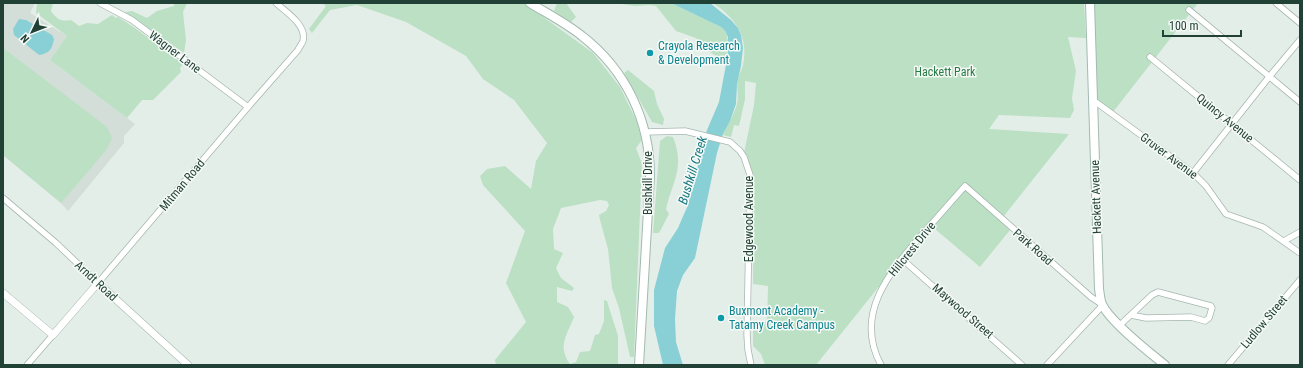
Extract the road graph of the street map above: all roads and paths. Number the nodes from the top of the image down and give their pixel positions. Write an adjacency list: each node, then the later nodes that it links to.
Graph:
1 (100, 3): 13 (street, Wagner Lane)
2 (276, 3): 13 (street, Mitman Road)
3 (530, 3): 15 (main road, Bushkill Drive)
4 (1090, 3): 11 (main road, Hackett Avenue)
5 (1276, 3): 7 (street)
6 (1189, 10): 10 (street)
7 (1300, 23)
8 (1300, 40): 10 (street)
9 (1150, 57): 14 (street, Quincy Avenue)
10 (1269, 77): 12 (street); 14 (street)
11 (1093, 100): 16 (street, Gruver Avenue); 27 (main road, Hackett Avenue)
12 (1300, 102)
13 (248, 107): 25 (street, Mitman Road)
14 (1232, 123): 16 (street); 17 (street, Quincy Avenue)
15 (645, 132): 33 (main road, Bushkill Drive); 34 (street, Edgewood Avenue)
16 (1193, 173): 21 (street, Gruver Avenue)
17 (1300, 180)
18 (965, 186): 23 (street, Hillcrest Drive); 27 (street, Park Road)
19 (3, 198): 25 (street, Arndt Road)
20 (1300, 232): 21 (street)
21 (1284, 241): 22 (street, Gruver Avenue)
22 (1300, 253)
23 (902, 259): 35 (street, Hillcrest Drive); 36 (street, Maywood Street)
24 (1300, 280): 39 (street, Ludlow Street)
25 (98, 283): 30 (street, Mitman Road); 32 (street, Arndt Road)
26 (3, 293): 30 (street)
27 (1103, 305): 29 (main road, Hackett Avenue); 37 (street)
28 (1132, 315): 28 (street); 29 (street)
29 (1120, 325): 38 (main road, Hackett Avenue)
30 (53, 335): 31 (street, Mitman Road)
31 (27, 365)
32 (188, 365)
33 (640, 365)
34 (751, 365)
35 (881, 365)
36 (1022, 365)
37 (1047, 365)
38 (1165, 365)
39 (1228, 365)

